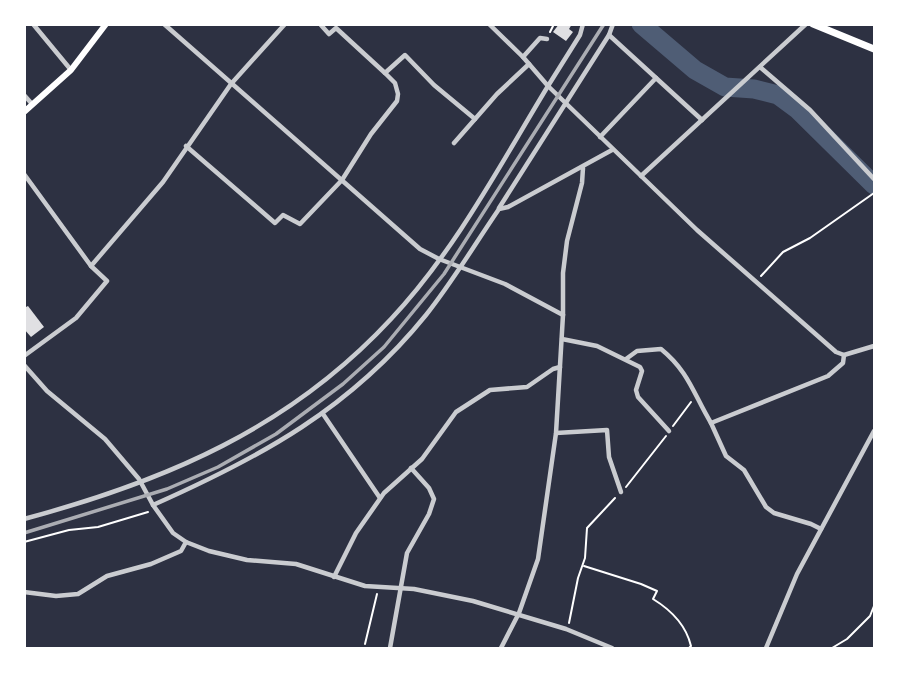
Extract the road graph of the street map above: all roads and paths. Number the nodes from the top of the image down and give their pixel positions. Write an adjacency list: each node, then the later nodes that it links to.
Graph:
1 (33, 24): 17 (street)
2 (106, 24): 17 (main road)
3 (164, 24): 20 (street)
4 (285, 24): 20 (street)
5 (320, 24): 18 (street)
6 (489, 24): 14 (street)
7 (583, 24): 21 (street)
8 (612, 24): 11 (street)
9 (806, 24): 16 (street)
10 (813, 24): 13 (highway)
11 (609, 35): 19 (street); 23 (street)
12 (547, 39): 14 (street)
13 (874, 49)
14 (523, 57): 15 (street)
15 (529, 64): 21 (street); 26 (street)
16 (760, 67): 27 (street); 35 (street)
17 (71, 70): 24 (main road)
18 (385, 74): 26 (street); 36 (street)
19 (656, 78): 27 (street); 28 (street)
20 (231, 84): 30 (street); 36 (street)
21 (548, 86): 23 (street); 39 (street)
22 (24, 95): 24 (street)
23 (565, 102): 28 (street); 38 (street)
24 (33, 105): 25 (main road)
25 (24, 112)
26 (475, 119): 29 (street)
27 (702, 121): 34 (street)
28 (600, 137): 31 (street)
29 (454, 143)
30 (186, 146): 36 (street); 40 (street)
31 (612, 150): 32 (street); 34 (street)
32 (583, 167): 38 (street); 43 (street)
33 (24, 174): 40 (street)
34 (641, 176): 42 (street)
35 (874, 179)
36 (342, 180): 39 (street)
37 (874, 193): 42 (path)
38 (499, 209): 41 (street)
39 (439, 259): 41 (street); 58 (street)
40 (91, 266): 47 (street)
41 (461, 267): 43 (street); 52 (street)
42 (755, 282): 46 (street)
43 (563, 315): 44 (street)
44 (562, 338): 48 (street); 50 (street)
45 (874, 346): 46 (street)
46 (844, 355): 53 (street)
47 (24, 356)
48 (626, 359): 51 (street); 54 (street)
49 (24, 365): 58 (street)
50 (561, 366): 56 (street); 57 (street)
51 (695, 396): 53 (street); 54 (path)
52 (323, 414): 60 (street); 61 (street)
53 (711, 423): 63 (street)
54 (669, 431): 59 (path)
55 (874, 431): 63 (street)
56 (555, 433): 59 (street); 72 (street)
57 (411, 468): 60 (street); 69 (street)
58 (141, 483): 61 (street); 62 (street)
59 (621, 492): 66 (path)
60 (380, 498): 67 (street)
61 (154, 507): 64 (path); 65 (street)
62 (24, 519)
63 (821, 529): 79 (street)
64 (24, 542)
65 (186, 542): 67 (street); 70 (street)
66 (583, 565): 73 (path); 78 (path)
67 (334, 577): 68 (street)
68 (378, 587): 69 (street); 74 (path)
69 (402, 588): 72 (street); 75 (street)
70 (24, 592)
71 (874, 606): 80 (path)
72 (519, 613): 73 (street); 76 (street)
73 (567, 630): 77 (street)
74 (365, 644)
75 (390, 649)
76 (501, 649)
77 (612, 649)
78 (689, 649)
79 (766, 649)
80 (832, 649)

